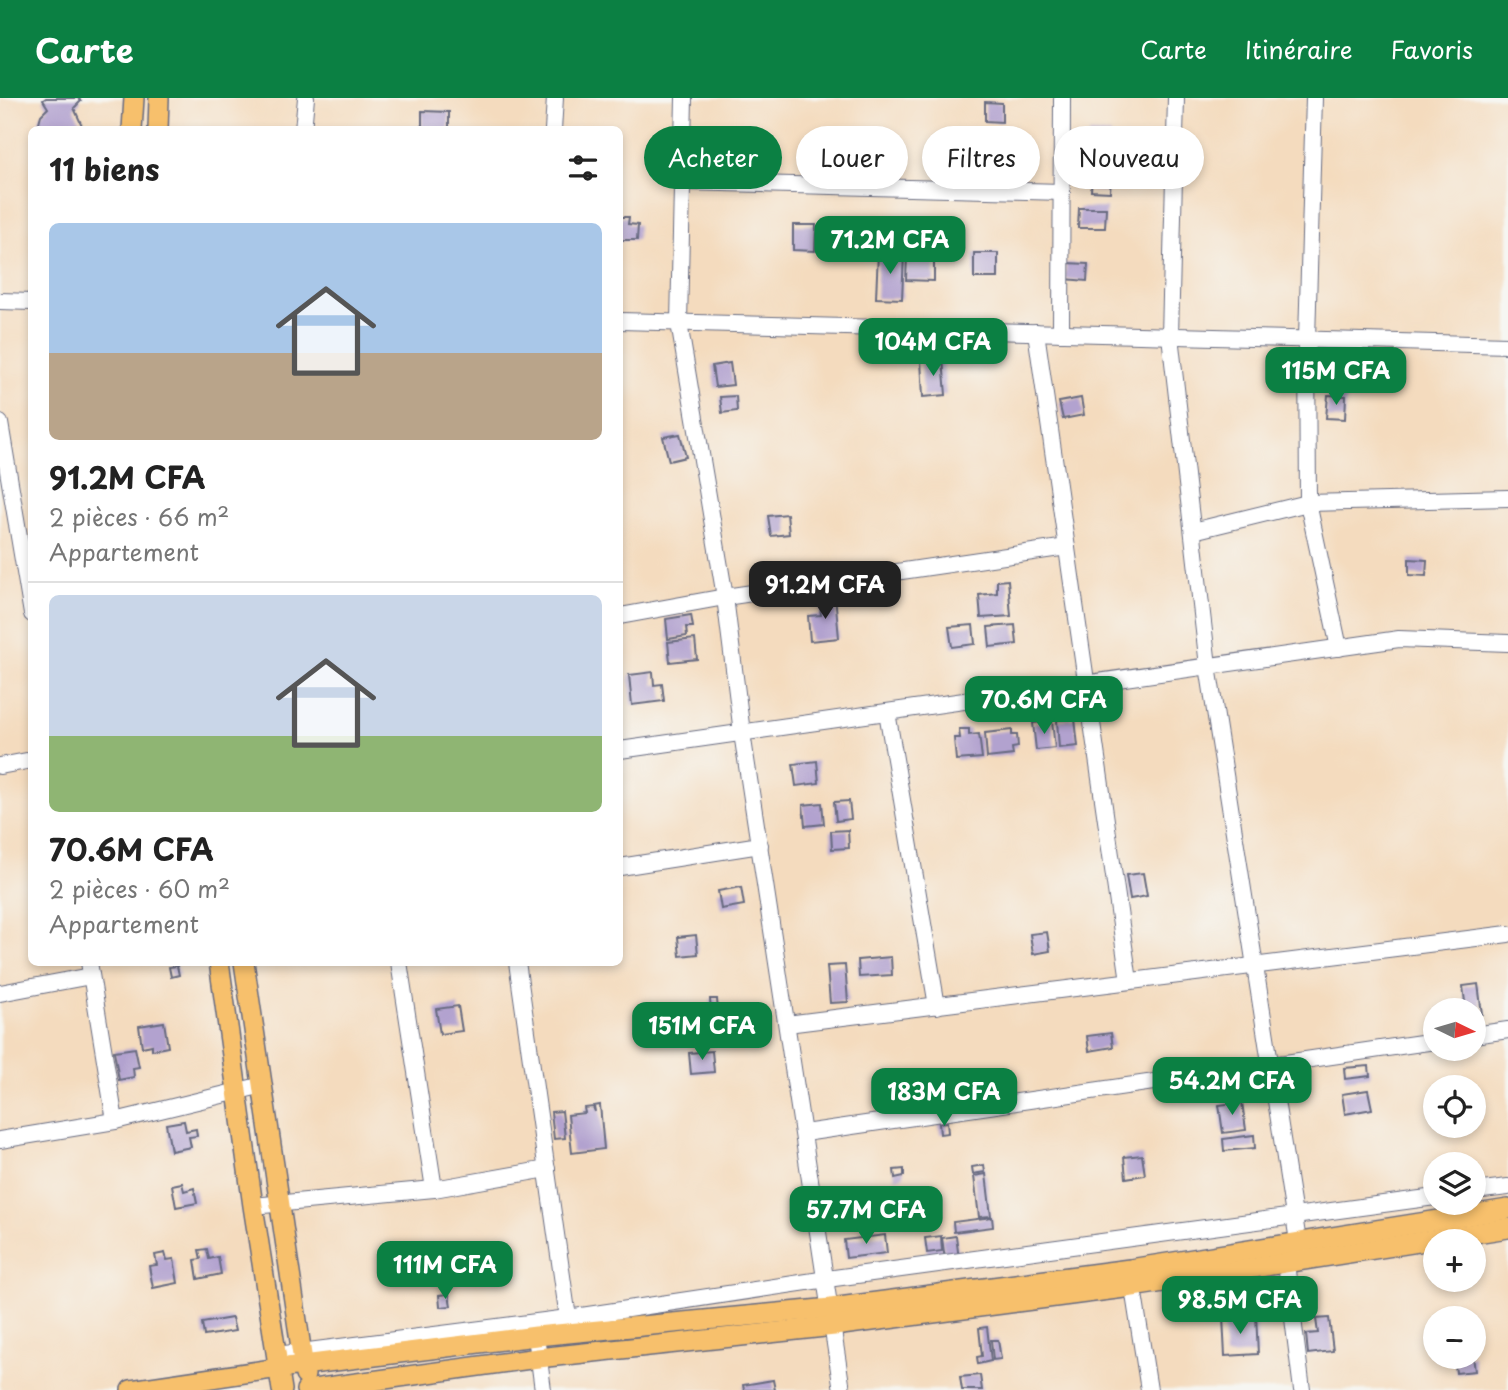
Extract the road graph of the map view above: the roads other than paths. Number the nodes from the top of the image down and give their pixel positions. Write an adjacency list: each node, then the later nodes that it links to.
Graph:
1 (134, 98): 9 (main road)
2 (159, 98): 10 (main road)
3 (306, 98): 11 (street)
4 (555, 98): 12 (street)
5 (684, 98): 13 (street)
6 (1062, 98): 16 (street)
7 (1176, 98): 23 (street)
8 (1314, 98): 24 (street)
9 (132, 126)
10 (158, 126)
11 (303, 126)
12 (553, 126)
13 (683, 126)
14 (782, 185): 16 (street)
15 (682, 189): 20 (street)
16 (1062, 192): 22 (street)
17 (0, 301): 18 (street)
18 (28, 302)
19 (623, 321): 20 (street)
20 (679, 323): 21 (street); 33 (street)
21 (1037, 332): 22 (street); 31 (street)
22 (1061, 333): 23 (street)
23 (1170, 336): 24 (street); 30 (street)
24 (1307, 339): 25 (street); 28 (street)
25 (1508, 345)
26 (0, 423): 29 (street)
27 (1508, 498): 28 (street)
28 (1308, 503): 30 (street); 36 (street)
29 (7, 505): 32 (street)
30 (1193, 531): 37 (street)
31 (1067, 547): 33 (street); 38 (street)
32 (28, 597)
33 (725, 597): 34 (street); 40 (street)
34 (623, 615)
35 (1508, 643): 36 (street)
36 (1339, 648): 37 (street)
37 (1208, 666): 38 (street); 47 (street)
38 (1087, 684): 39 (street); 53 (street)
39 (887, 712): 40 (street); 55 (street)
40 (742, 733): 41 (street); 44 (street)
41 (623, 750)
42 (28, 761): 43 (street)
43 (0, 766)
44 (760, 845): 45 (street); 56 (street)
45 (623, 867)
46 (1508, 934): 47 (street)
47 (1255, 965): 53 (street); 60 (street)
48 (220, 966): 62 (main road)
49 (245, 966): 61 (main road)
50 (400, 966): 68 (street)
51 (518, 966): 66 (street)
52 (90, 969): 54 (street); 63 (street)
53 (1129, 981): 55 (street)
54 (0, 993)
55 (937, 1006): 56 (street)
56 (787, 1024): 64 (street)
57 (1508, 1030): 58 (street)
58 (1486, 1033)
59 (1423, 1043): 60 (street)
60 (1271, 1065): 64 (street); 73 (street)
61 (263, 1085): 62 (street); 71 (main road)
62 (237, 1091): 63 (street); 72 (main road)
63 (115, 1121): 65 (street)
64 (804, 1133): 77 (street)
65 (0, 1140)
66 (547, 1169): 68 (street); 79 (street)
67 (1508, 1187): 69 (street)
68 (434, 1189): 71 (street)
69 (1486, 1190)
70 (1423, 1199): 73 (street)
71 (280, 1204): 72 (street); 81 (main road)
72 (253, 1206): 83 (main road)
73 (1294, 1216): 75 (street); 77 (street)
74 (1504, 1219): 75 (main road)
75 (1295, 1255): 76 (main road); 90 (street)
76 (1131, 1278): 78 (main road); 89 (street)
77 (827, 1279): 78 (street); 79 (street)
78 (832, 1317): 80 (main road); 82 (main road); 88 (street)
79 (568, 1318): 81 (street)
80 (536, 1336): 81 (main road); 82 (street)
81 (303, 1358): 83 (main road); 86 (main road)
82 (538, 1359): 86 (main road); 87 (street)
83 (278, 1361): 84 (main road); 85 (main road)
84 (131, 1390)
85 (282, 1390)
86 (311, 1390)
87 (543, 1390)
88 (842, 1390)
89 (1149, 1390)
90 (1302, 1390)

